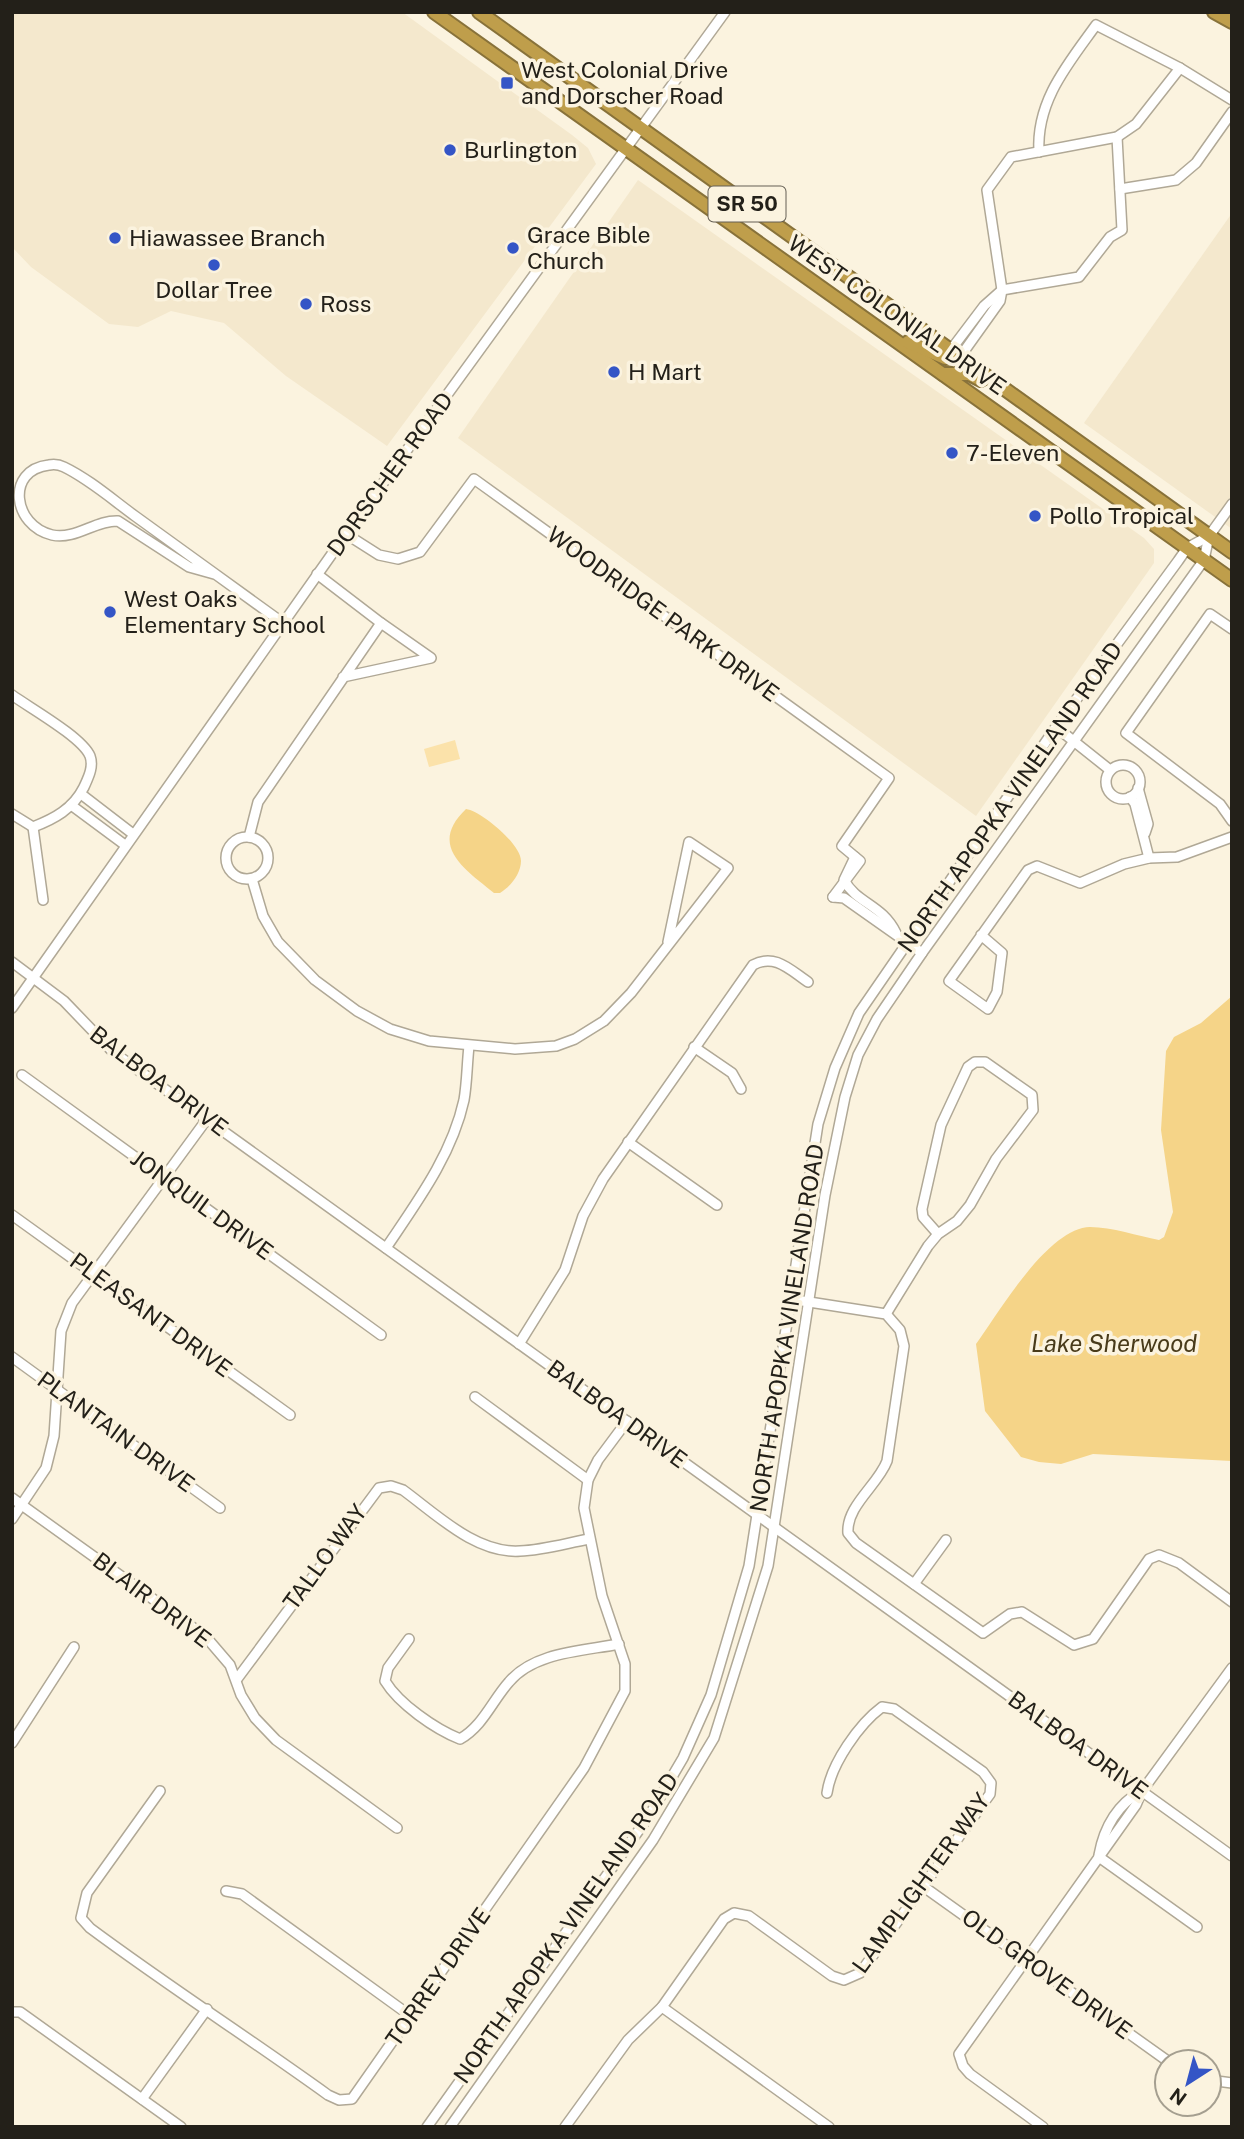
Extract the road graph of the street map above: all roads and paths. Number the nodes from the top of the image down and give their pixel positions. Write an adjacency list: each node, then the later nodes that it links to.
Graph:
1 (434, 12): 11 (highway, WEST COLONIAL DRIVE / SR 50)
2 (479, 12): 9 (highway, WEST COLONIAL DRIVE / SR 50)
3 (725, 12): 9 (street, DORSCHER ROAD)
4 (1214, 12): 5 (highway)
5 (1232, 22)
6 (1180, 68): 7 (street); 10 (street); 12 (street)
7 (1232, 100)
8 (1232, 112): 13 (street)
9 (643, 129): 11 (street, DORSCHER ROAD); 16 (highway, WEST COLONIAL DRIVE / SR 50)
10 (1117, 137): 12 (street); 13 (street)
11 (628, 150): 15 (highway, WEST COLONIAL DRIVE / SR 50); 20 (street, DORSCHER ROAD)
12 (1039, 152): 14 (street)
13 (1120, 189): 14 (street)
14 (1002, 290): 16 (street)
15 (883, 331): 16 (highway); 17 (highway, WEST COLONIAL DRIVE / SR 50)
16 (955, 354): 18 (highway, WEST COLONIAL DRIVE / SR 50)
17 (943, 374): 18 (highway); 22 (highway, WEST COLONIAL DRIVE / SR 50)
18 (1015, 397): 21 (highway, WEST COLONIAL DRIVE / SR 50)
19 (1232, 504): 21 (street)
20 (346, 534): 26 (street, DORSCHER ROAD); 50 (street, WOODRIDGE PARK DRIVE)
21 (1209, 536): 22 (street); 23 (highway, WEST COLONIAL DRIVE / SR 50); 24 (street)
22 (1187, 548): 24 (highway, WEST COLONIAL DRIVE / SR 50); 33 (street, NORTH APOPKA VINELAND ROAD)
23 (1232, 552)
24 (1203, 560): 27 (highway, WEST COLONIAL DRIVE / SR 50); 34 (street, NORTH APOPKA VINELAND ROAD)
25 (214, 573): 25 (street); 28 (street)
26 (317, 574): 28 (street, DORSCHER ROAD); 29 (street)
27 (1232, 580)
28 (283, 623): 43 (street, DORSCHER ROAD)
29 (381, 623): 31 (street); 31 (street)
30 (1232, 629): 41 (street)
31 (344, 677): 45 (street)
32 (12, 695): 37 (street)
33 (1056, 727): 34 (street); 55 (street, NORTH APOPKA VINELAND ROAD)
34 (1074, 740): 35 (street); 56 (street, NORTH APOPKA VINELAND ROAD)
35 (1110, 770): 36 (street); 38 (street)
36 (1139, 788): 38 (street); 44 (street)
37 (81, 794): 39 (street); 43 (street)
38 (1130, 797): 44 (street)
39 (71, 805): 42 (street); 47 (street)
40 (12, 814): 42 (street)
41 (1232, 821)
42 (33, 827): 51 (street)
43 (133, 834): 47 (street, DORSCHER ROAD)
44 (1144, 835): 48 (street)
45 (249, 837): 49 (street); 49 (street)
46 (1232, 838): 48 (street)
47 (125, 845): 58 (street, DORSCHER ROAD)
48 (1149, 858): 53 (street)
49 (252, 879): 61 (street)
50 (844, 880): 52 (street, WOODRIDGE PARK DRIVE); 52 (street, WOODRIDGE PARK DRIVE)
51 (43, 900)
52 (896, 933): 55 (street, WOODRIDGE PARK DRIVE)
53 (981, 935): 53 (street)
54 (668, 942): 54 (street); 61 (street)
55 (907, 942): 56 (street, WOODRIDGE PARK DRIVE); 73 (street, NORTH APOPKA VINELAND ROAD)
56 (922, 953): 74 (street, NORTH APOPKA VINELAND ROAD)
57 (12, 962): 58 (street, BALBOA DRIVE)
58 (34, 978): 60 (street, DORSCHER ROAD); 65 (street, BALBOA DRIVE)
59 (808, 982): 62 (street)
60 (12, 1008)
61 (468, 1046): 71 (street)
62 (694, 1046): 64 (street); 66 (street)
63 (22, 1074): 67 (street, JONQUIL DRIVE)
64 (741, 1089)
65 (207, 1119): 67 (street); 71 (street, BALBOA DRIVE)
66 (628, 1142): 68 (street); 77 (street)
67 (164, 1177): 72 (street); 76 (street, JONQUIL DRIVE)
68 (717, 1205)
69 (12, 1215): 72 (street, PLEASANT DRIVE)
70 (938, 1234): 70 (street); 75 (street)
71 (386, 1248): 77 (street, BALBOA DRIVE)
72 (94, 1274): 79 (street); 81 (street, PLEASANT DRIVE)
73 (790, 1299): 74 (street); 87 (street, NORTH APOPKA VINELAND ROAD)
74 (808, 1301): 75 (street); 89 (street, NORTH APOPKA VINELAND ROAD)
75 (886, 1314): 92 (street)
76 (381, 1335)
77 (519, 1344): 82 (street, BALBOA DRIVE)
78 (12, 1357): 79 (street, PLANTAIN DRIVE)
79 (56, 1388): 85 (street); 86 (street, PLANTAIN DRIVE)
80 (475, 1397): 83 (street)
81 (290, 1415)
82 (627, 1421): 83 (street); 87 (street, BALBOA DRIVE)
83 (587, 1480): 90 (street, TORREY DRIVE)
84 (12, 1498): 85 (street, BLAIR DRIVE)
85 (22, 1505): 88 (street); 98 (street, BLAIR DRIVE)
86 (220, 1508)
87 (758, 1516): 89 (street, BALBOA DRIVE); 117 (street, NORTH APOPKA VINELAND ROAD)
88 (12, 1519)
89 (774, 1527): 101 (street, BALBOA DRIVE); 118 (street, NORTH APOPKA VINELAND ROAD)
90 (589, 1539): 95 (street, TORREY DRIVE); 98 (street, TALLO WAY)
91 (946, 1540): 92 (street)
92 (914, 1584): 93 (street)
93 (1232, 1602)
94 (409, 1639): 95 (street)
95 (619, 1644): 113 (street, TORREY DRIVE)
96 (74, 1647): 99 (street)
97 (1232, 1668): 101 (street)
98 (237, 1679): 103 (street, BLAIR DRIVE)
99 (12, 1743)
100 (160, 1791): 111 (street, TORREY DRIVE)
101 (1142, 1791): 104 (street, BALBOA DRIVE); 105 (street)
102 (827, 1793): 106 (street, LAMPLIGHTER WAY)
103 (397, 1828)
104 (1232, 1856)
105 (1099, 1857): 108 (street); 109 (street)
106 (924, 1886): 109 (street, OLD GROVE DRIVE); 110 (street, LAMPLIGHTER WAY)
107 (226, 1891): 113 (street)
108 (1197, 1927)
109 (1025, 1959): 114 (street, OLD GROVE DRIVE); 121 (street)
110 (662, 2007): 119 (street, LAMPLIGHTER WAY); 120 (street)
111 (208, 2008): 113 (street, TORREY DRIVE); 115 (street)
112 (12, 2012): 115 (street)
113 (412, 2017)
114 (1153, 2051)
115 (142, 2099): 116 (street)
116 (181, 2127)
117 (427, 2127)
118 (450, 2127)
119 (565, 2127)
120 (830, 2127)
121 (1043, 2127)

